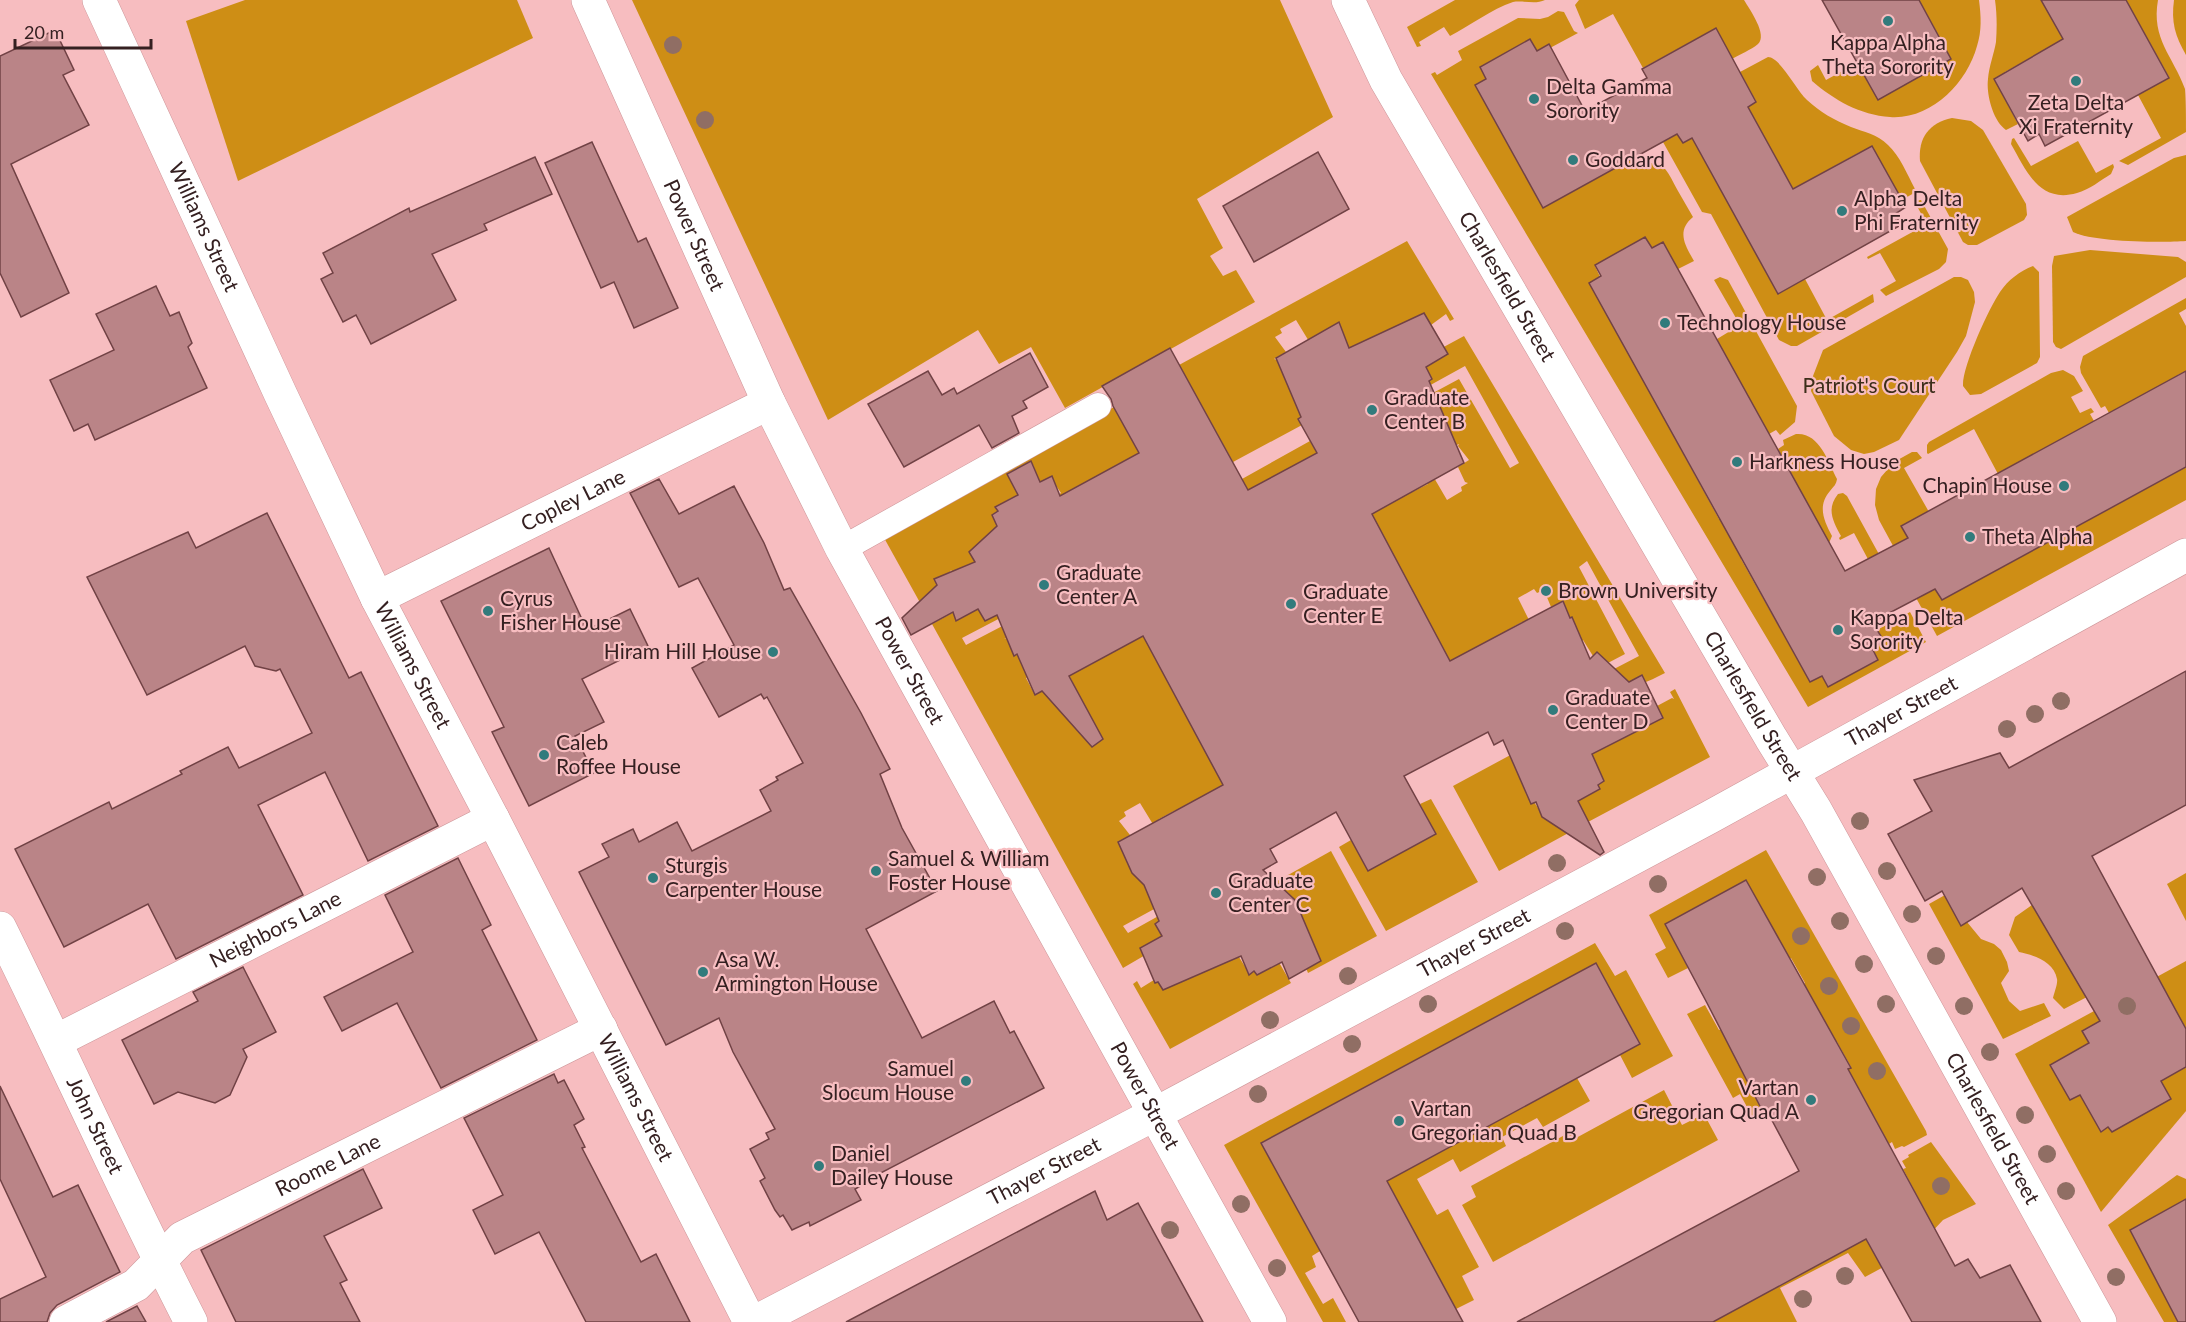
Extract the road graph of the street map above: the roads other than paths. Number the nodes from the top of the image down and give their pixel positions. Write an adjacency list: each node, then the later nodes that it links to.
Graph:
1 (99, 0): 8 (street, Williams Street)
2 (588, 0): 4 (street, Power Street)
3 (1348, 0): 9 (street, Charlesfield Street)
4 (769, 403): 6 (street, Power Street); 8 (street, Copley Lane)
5 (1098, 406): 6 (lane)
6 (842, 549): 14 (street, Power Street)
7 (2186, 555): 9 (street, Thayer Street)
8 (377, 598): 10 (street, Williams Street)
9 (1791, 772): 14 (street, Thayer Street); 21 (street, Charlesfield Street)
10 (493, 819): 12 (street, Williams Street); 13 (street, Neighbors Lane)
11 (0, 928): 13 (street, John Street)
12 (601, 1029): 15 (street, Roome Lane); 18 (street, Williams Street)
13 (56, 1041): 15 (street, John Street)
14 (1155, 1114): 19 (street, Thayer Street); 20 (street, Power Street)
15 (160, 1262): 16 (street, Roome Lane); 17 (street, John Street)
16 (66, 1322)
17 (191, 1322)
18 (750, 1322)
19 (755, 1322)
20 (1270, 1322)
21 (2100, 1322)

